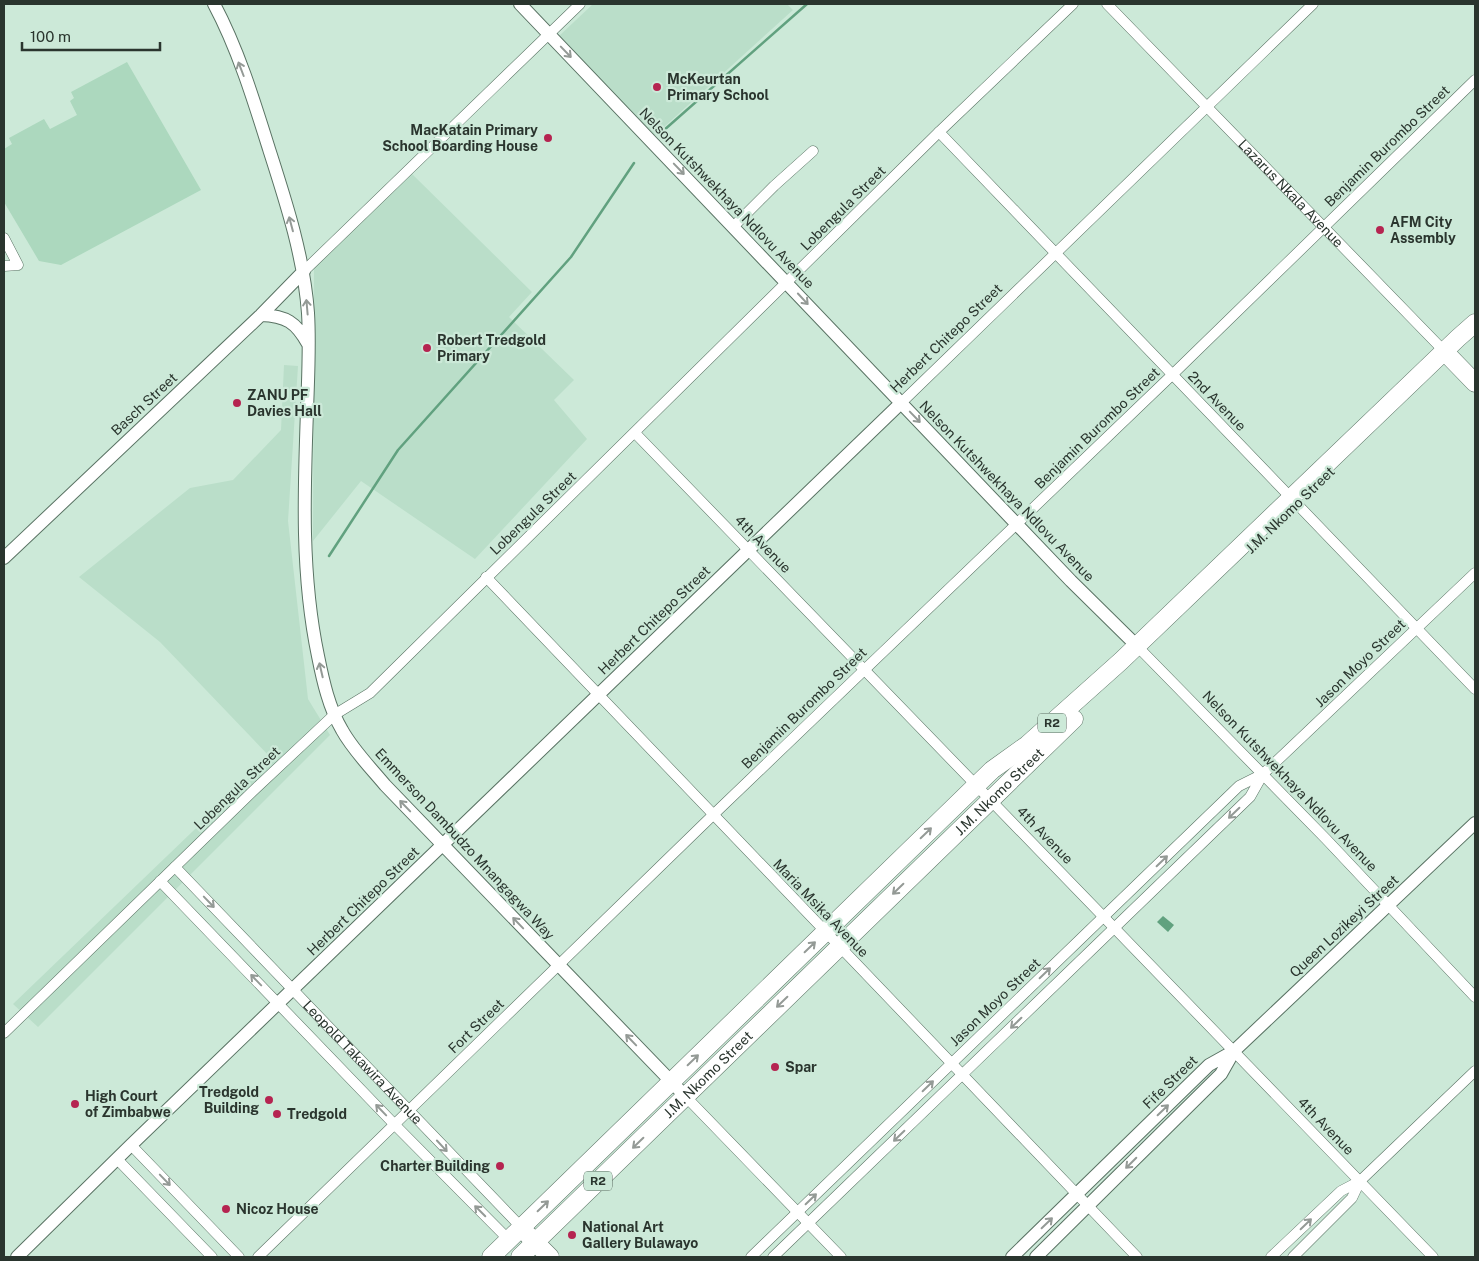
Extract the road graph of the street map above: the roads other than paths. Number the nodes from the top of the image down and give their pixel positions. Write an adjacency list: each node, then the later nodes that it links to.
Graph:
1 (214, 4): 17 (street, one-way to 1)
2 (520, 4): 7 (street, Nelson Kutshwekhaya Ndlovu Avenue)
3 (580, 4): 7 (street)
4 (1073, 4): 10 (street, Lobengula Street)
5 (1107, 4): 9 (street, Lazarus Nkala Avenue)
6 (1313, 4): 9 (street, Herbert Chitepo Street)
7 (549, 33): 12 (street, Nelson Kutshwekhaya Ndlovu Avenue, one-way to 12); 17 (street)
8 (1475, 80): 13 (street, Benjamin Burombo Street)
9 (1206, 106): 13 (street, Lazarus Nkala Avenue); 15 (street, Herbert Chitepo Street)
10 (939, 132): 15 (street, 2nd Avenue); 18 (street, Lobengula Street)
11 (812, 151): 12 (street)
12 (734, 226): 18 (street, Nelson Kutshwekhaya Ndlovu Avenue)
13 (1324, 227): 22 (street, Lazarus Nkala Avenue); 23 (street, Benjamin Burombo Street)
14 (4, 238): 16 (street)
15 (1055, 252): 23 (street, 2nd Avenue); 25 (street, Herbert Chitepo Street)
16 (4, 266)
17 (304, 271): 19 (street, Basch Street); 21 (street, Emmerson Dambudzo Mnangagwa Way, one-way to 17)
18 (787, 282): 25 (street, Nelson Kutshwekhaya Ndlovu Avenue, one-way to 25); 26 (street, Lobengula Street)
19 (261, 315): 21 (street); 30 (street, Basch Street)
20 (1475, 324): 22 (highway, J.M. Nkomo Street / R2)
21 (308, 344): 38 (street, Emmerson Dambudzo Mnangagwa Way, one-way to 21)
22 (1447, 354): 24 (highway, Lazarus Nkala Avenue); 27 (highway, J.M. Nkomo Street / R2)
23 (1172, 375): 27 (street, 2nd Avenue); 28 (street, Benjamin Burombo Street)
24 (1475, 383)
25 (901, 403): 28 (street, Nelson Kutshwekhaya Ndlovu Avenue, one-way to 28); 29 (street, Herbert Chitepo Street)
26 (635, 433): 29 (street, 4th Avenue); 32 (street, Lobengula Street)
27 (1294, 500): 33 (street, 2nd Avenue); 34 (highway, J.M. Nkomo Street / R2)
28 (1017, 524): 34 (street, Nelson Kutshwekhaya Ndlovu Avenue); 35 (street, Benjamin Burombo Street)
29 (749, 550): 35 (street, 4th Avenue); 37 (street, Herbert Chitepo Street)
30 (4, 558)
31 (1475, 573): 33 (street, Jason Moyo Street)
32 (486, 577): 37 (street, Maria Msika Avenue); 38 (street, Lobengula Street)
33 (1417, 628): 36 (street, 2nd Avenue); 39 (street, Jason Moyo Street)
34 (1140, 649): 39 (street, Nelson Kutshwekhaya Ndlovu Avenue); 40 (highway, J.M. Nkomo Street / R2); 41 (highway, J.M. Nkomo Street / R2)
35 (865, 669): 40 (street, 4th Avenue); 42 (street, Benjamin Burombo Street)
36 (1475, 689)
37 (598, 694): 42 (street, Maria Msika Avenue); 44 (street, Herbert Chitepo Street)
38 (334, 715): 44 (street, Emmerson Dambudzo Mnangagwa Way, one-way to 38); 45 (street, Lobengula Street)
39 (1263, 774): 47 (street, Nelson Kutshwekhaya Ndlovu Avenue); 48 (street, Jason Moyo Street, one-way to 39); 49 (street, Jason Moyo Street, one-way to 49)
40 (977, 785): 41 (street, 4th Avenue); 50 (highway, J.M. Nkomo Street / R2, one-way to 40)
41 (991, 799): 48 (street, 4th Avenue); 51 (highway, J.M. Nkomo Street / R2, one-way to 51)
42 (713, 815): 50 (street, Maria Msika Avenue); 52 (street, Fort Street)
43 (1475, 823): 47 (street, Queen Lozikeyi Street)
44 (443, 844): 52 (street, Emmerson Dambudzo Mnangagwa Way, one-way to 44); 53 (street, Herbert Chitepo Street)
45 (175, 867): 46 (street, Lobengula Street); 53 (street, Leopold Takawira Avenue, one-way to 53)
46 (160, 881): 55 (street, Leopold Takawira Avenue, one-way to 46); 56 (street, Lobengula Street)
47 (1389, 905): 54 (street, Nelson Kutshwekhaya Ndlovu Avenue); 57 (street, Queen Lozikeyi Street)
48 (1104, 916): 49 (street, 4th Avenue); 58 (street, Jason Moyo Street, one-way to 48)
49 (1115, 927): 57 (street, 4th Avenue); 60 (street, Jason Moyo Street, one-way to 60)
50 (825, 932): 51 (street, Maria Msika Avenue); 61 (highway, J.M. Nkomo Street / R2, one-way to 50)
51 (839, 946): 58 (street, Maria Msika Avenue); 62 (highway, J.M. Nkomo Street / R2, one-way to 62)
52 (559, 965): 61 (street, Emmerson Dambudzo Mnangagwa Way, one-way to 52); 63 (street, Fort Street)
53 (293, 989): 55 (street, Herbert Chitepo Street); 63 (street, Leopold Takawira Avenue)
54 (1475, 997)
55 (278, 1003): 64 (street, Leopold Takawira Avenue, one-way to 55); 65 (street, Herbert Chitepo Street)
56 (4, 1031)
57 (1234, 1051): 67 (street, 4th Avenue); 68 (street, Fife Street, one-way to 57); 69 (street, one-way to 69)
58 (951, 1064): 60 (street, Maria Msika Avenue); 70 (street, Jason Moyo Street, one-way to 58)
59 (1475, 1072): 67 (street)
60 (962, 1075): 68 (street, Maria Msika Avenue); 71 (street, Jason Moyo Street, one-way to 71)
61 (671, 1082): 62 (street, Emmerson Dambudzo Mnangagwa Way); 72 (highway, J.M. Nkomo Street / R2, one-way to 61)
62 (687, 1098): 70 (street, Emmerson Dambudzo Mnangagwa Way); 73 (highway, J.M. Nkomo Street / R2, one-way to 73)
63 (409, 1110): 64 (street, Fort Street); 72 (street, Leopold Takawira Avenue, one-way to 72)
64 (394, 1124): 72 (street, Leopold Takawira Avenue, one-way to 64); 77 (street, Fort Street)
65 (131, 1145): 66 (street, Herbert Chitepo Street); 76 (street, one-way to 76)
66 (117, 1159): 74 (street, Herbert Chitepo Street); 75 (street)
67 (1360, 1181): 86 (street, one-way to 67); 87 (street); 88 (street, 4th Avenue)
68 (1076, 1194): 69 (street, Maria Msika Avenue); 83 (street, Fife Street, one-way to 68)
69 (1088, 1206): 84 (street); 85 (street, Maria Msika Avenue)
70 (797, 1212): 71 (street, Emmerson Dambudzo Mnangagwa Way); 80 (street, Jason Moyo Street)
71 (808, 1223): 81 (street, Jason Moyo Street); 82 (street, Emmerson Dambudzo Mnangagwa Way)
72 (515, 1234): 73 (highway, Leopold Takawira Avenue); 78 (highway, J.M. Nkomo Street / R2)
73 (526, 1253): 79 (highway, Leopold Takawira Avenue)
74 (17, 1257)
75 (212, 1257)
76 (239, 1257)
77 (258, 1257)
78 (491, 1257)
79 (550, 1257)
80 (750, 1257)
81 (773, 1257)
82 (841, 1257)
83 (1012, 1257)
84 (1036, 1257)
85 (1137, 1257)
86 (1271, 1257)
87 (1292, 1257)
88 (1433, 1257)

